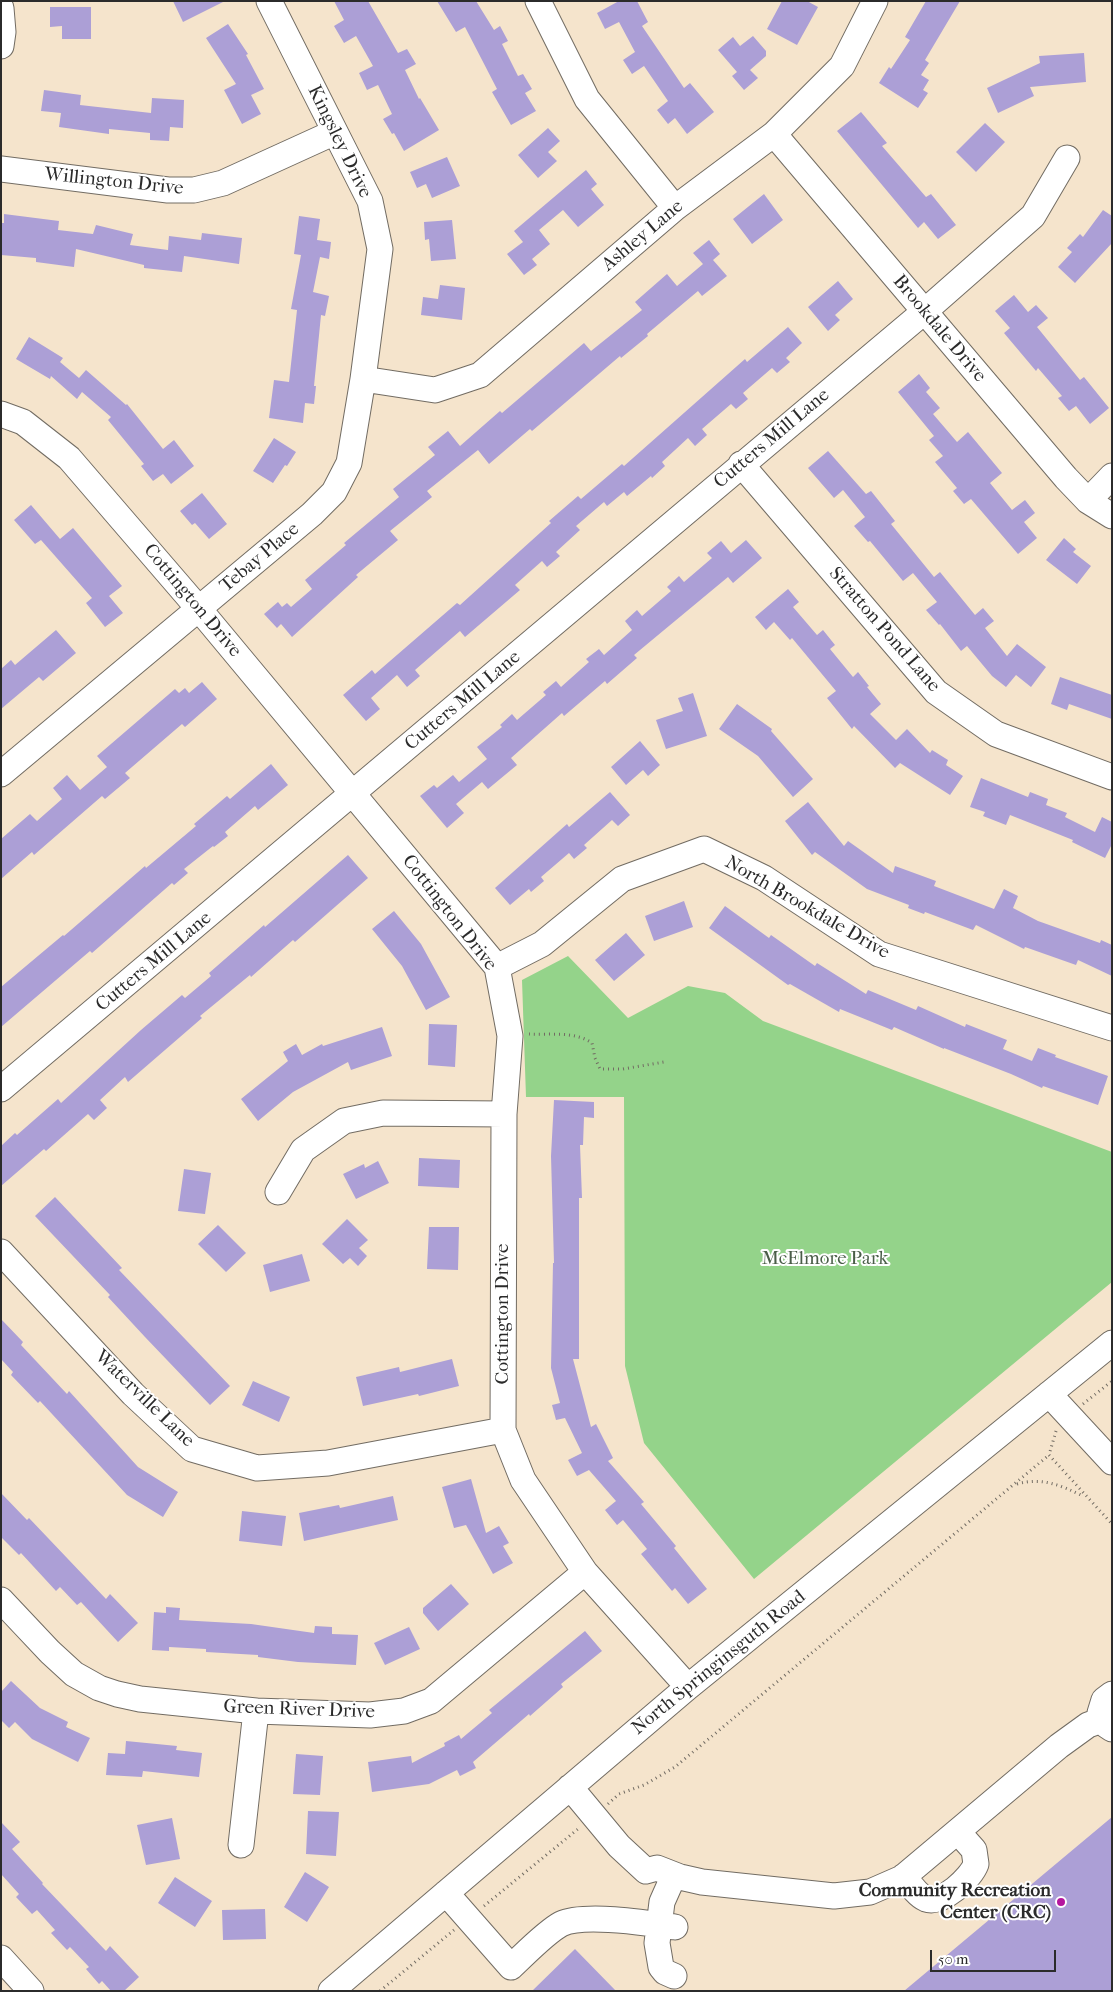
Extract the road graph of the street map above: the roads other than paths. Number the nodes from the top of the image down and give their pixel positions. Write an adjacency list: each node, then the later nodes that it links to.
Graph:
1 (269, 1): 6 (street, Kingsley Drive)
2 (538, 1): 10 (street)
3 (875, 1): 7 (street, Ashley Lane)
4 (1, 8): 5 (street)
5 (1, 46)
6 (335, 132): 9 (street, Willington Drive); 12 (street, Kingsley Drive)
7 (774, 134): 10 (street, Ashley Lane); 11 (street, Brookdale Drive)
8 (1067, 158): 11 (street, Cutters Mill Lane)
9 (1, 169)
10 (675, 208): 12 (street, Ashley Lane)
11 (925, 311): 14 (street, Cutters Mill Lane); 16 (street, Brookdale Drive)
12 (363, 379): 18 (street, Tebay Place)
13 (1, 414): 18 (street, Cottington Drive)
14 (741, 464): 20 (street, Stratton Pond Lane); 21 (street, Cutters Mill Lane)
15 (1112, 476): 16 (street)
16 (1088, 501): 17 (street, Brookdale Drive)
17 (1112, 516)
18 (199, 609): 19 (street, Tebay Place); 21 (street, Cottington Drive)
19 (1, 774)
20 (1112, 777)
21 (354, 794): 22 (street, Cottington Drive); 24 (street, Cutters Mill Lane)
22 (497, 967): 23 (street, North Brookdale Drive); 25 (street, Cottington Drive)
23 (1112, 1028)
24 (1, 1089)
25 (504, 1114): 26 (street); 30 (street, Cottington Drive)
26 (278, 1192)
27 (1, 1252): 30 (street, Waterville Lane)
28 (1112, 1343): 29 (street, North Springinsguth Road)
29 (1049, 1394): 31 (street); 34 (street, North Springinsguth Road)
30 (503, 1430): 32 (street, Cottington Drive)
31 (1112, 1462)
32 (585, 1572): 34 (street, Cottington Drive); 36 (street, Green River Drive)
33 (1, 1600): 36 (street, Green River Drive)
34 (688, 1687): 38 (street, North Springinsguth Road)
35 (1112, 1694): 37 (street)
36 (256, 1710): 40 (street)
37 (1107, 1724): 39 (street)
38 (576, 1782): 41 (street); 43 (street, North Springinsguth Road)
39 (958, 1832): 42 (street); 42 (street)
40 (241, 1845)
41 (666, 1872): 42 (street); 44 (street)
42 (904, 1876)
43 (446, 1893): 44 (street); 47 (street, North Springinsguth Road)
44 (667, 1926): 46 (street)
45 (1, 1958): 48 (street)
46 (674, 1976)
47 (334, 1990)
48 (31, 1991)

